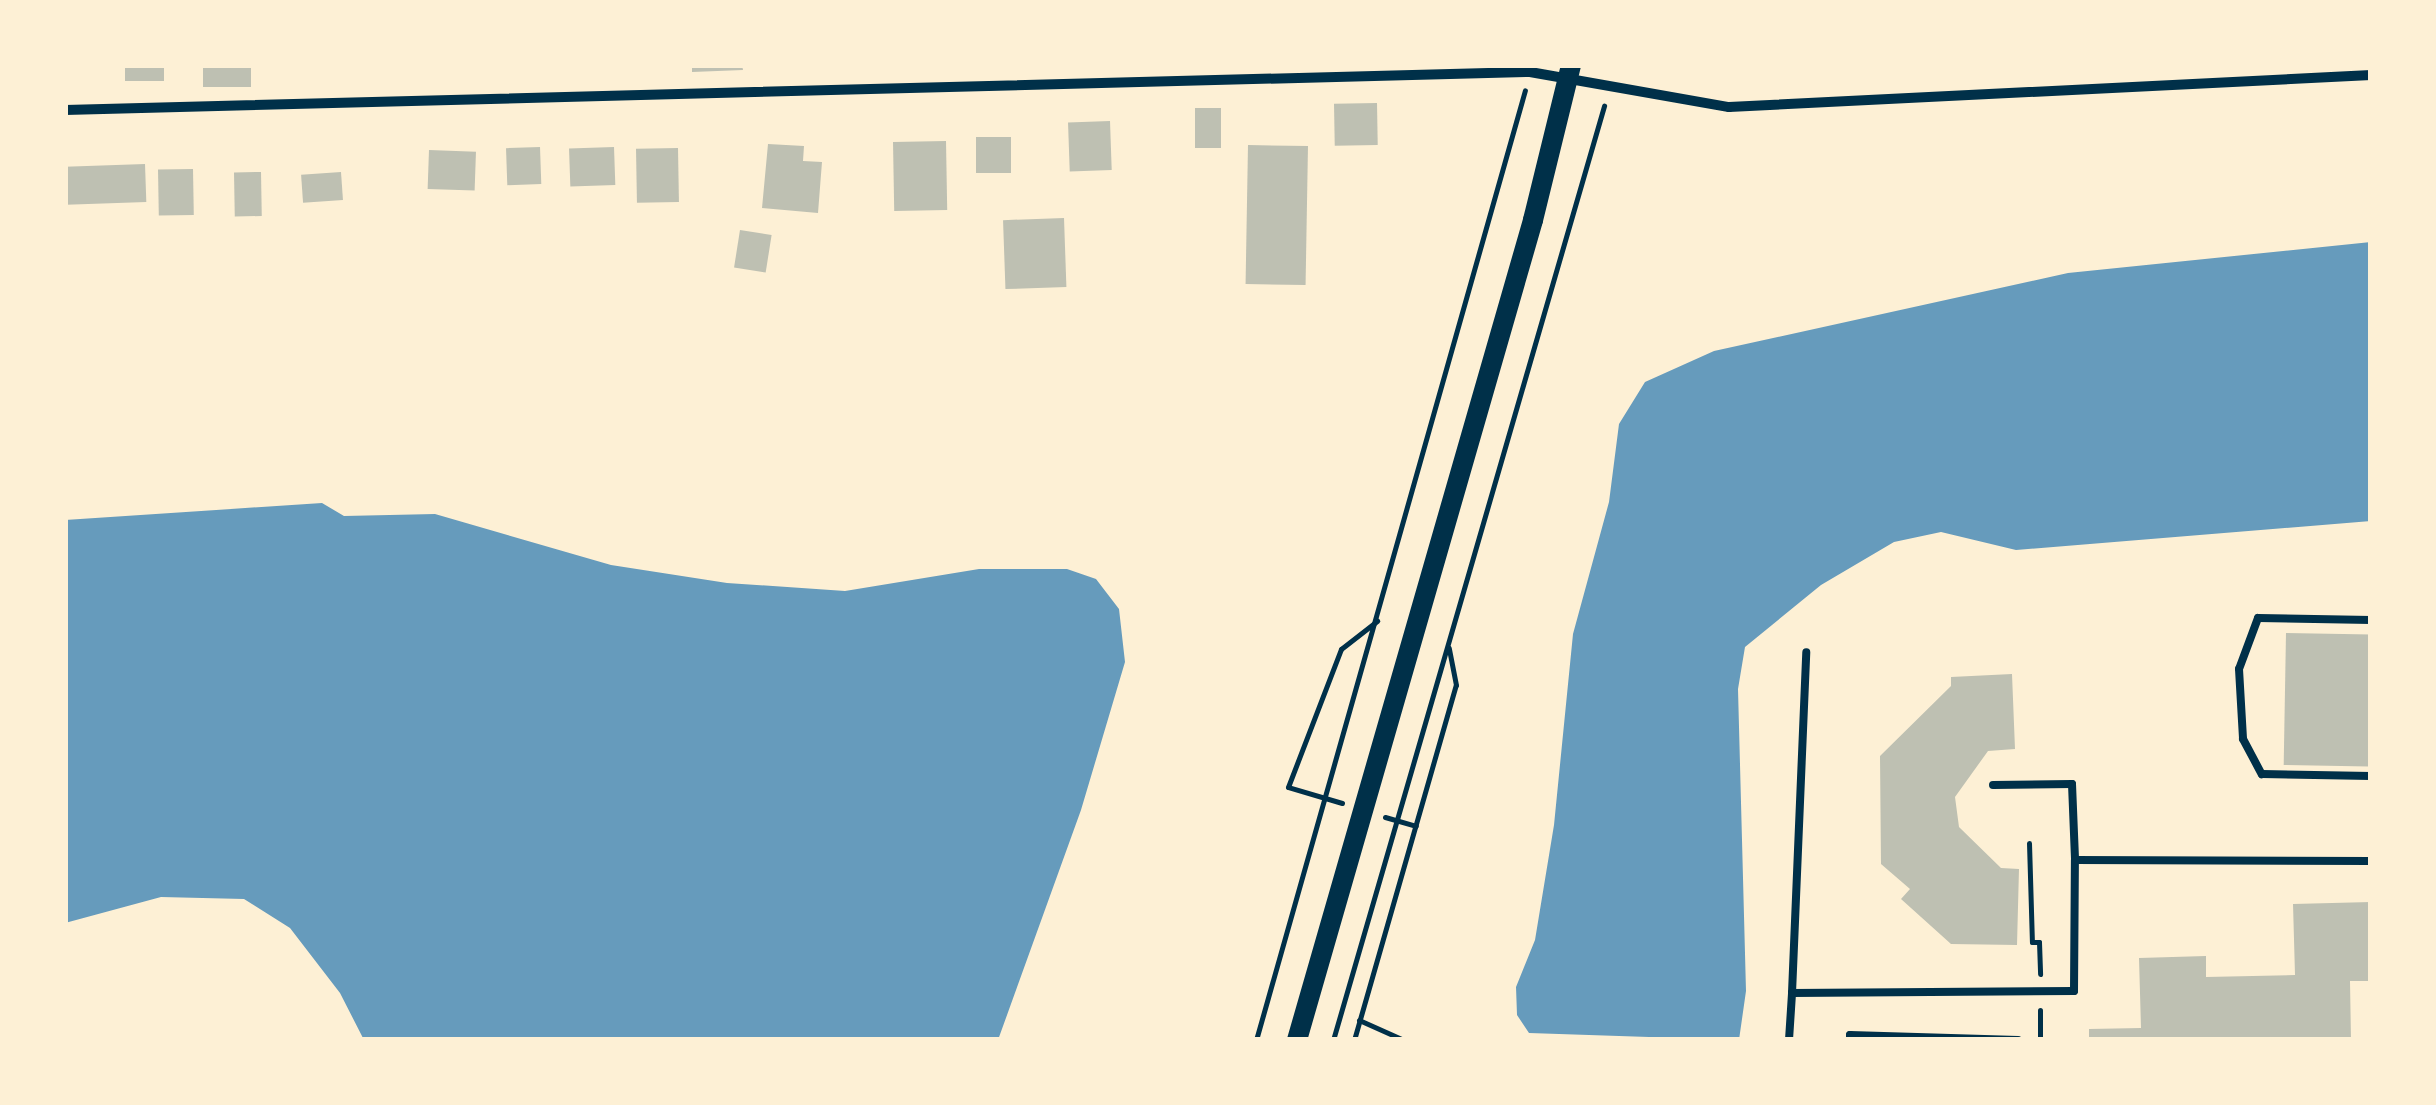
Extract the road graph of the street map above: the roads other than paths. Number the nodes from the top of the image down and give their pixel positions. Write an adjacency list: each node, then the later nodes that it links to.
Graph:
1 (2316, 65): 4 (street)
2 (1570, 71): 4 (street); 5 (street); 13 (main road)
3 (2371, 74): 4 (street)
4 (2316, 78)
5 (65, 110)
6 (2371, 620): 8 (lane)
7 (1806, 652): 12 (lane)
8 (2371, 776)
9 (1993, 785): 10 (lane)
10 (2074, 860): 11 (lane); 12 (lane)
11 (2371, 861)
12 (1792, 993): 14 (lane)
13 (1297, 1040)
14 (1789, 1040)
15 (1850, 1040): 16 (lane)
16 (2018, 1040)

